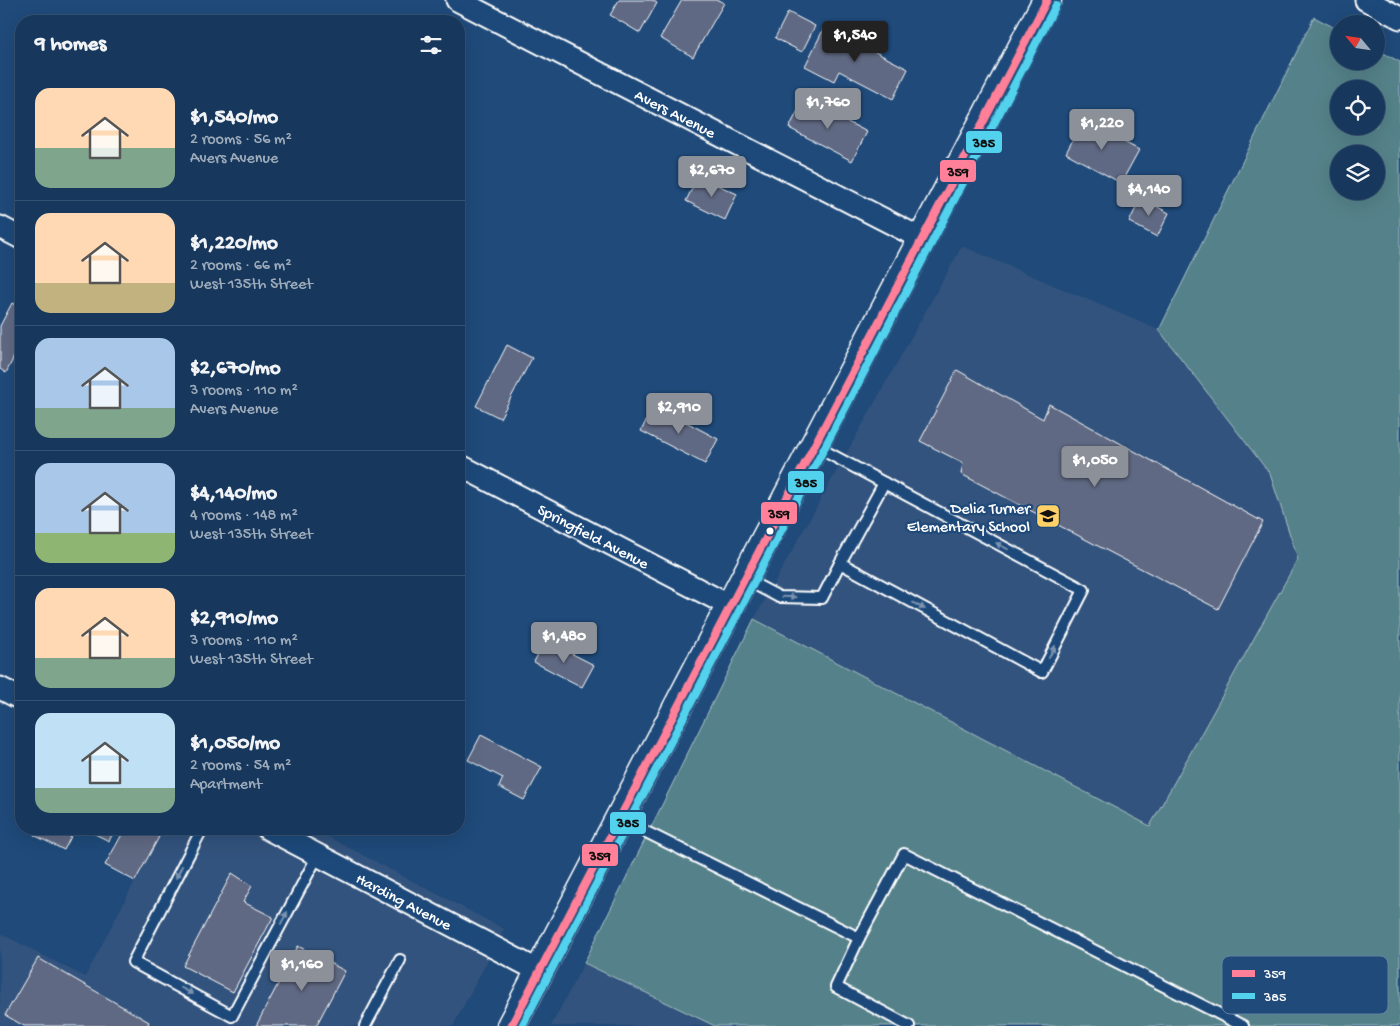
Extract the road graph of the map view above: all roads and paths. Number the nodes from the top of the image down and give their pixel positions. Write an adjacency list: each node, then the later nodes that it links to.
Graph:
1 (457, 0): 7 (street, Avers Avenue)
2 (1047, 0): 7 (street)
3 (1366, 0): 4 (street)
4 (1400, 18)
5 (0, 226): 6 (street)
6 (15, 235)
7 (922, 239): 8 (street)
8 (814, 446): 10 (lane); 12 (street)
9 (465, 468): 13 (street, Springfield Avenue)
10 (884, 483): 11 (lane); 11 (lane, one-way to 10)
11 (840, 564): 12 (lane, one-way to 11)
12 (744, 579): 13 (street)
13 (730, 606): 16 (street)
14 (0, 688): 15 (street)
15 (15, 696)
16 (620, 818): 20 (lane); 22 (street)
17 (199, 835): 19 (lane, one-way to 19)
18 (280, 835): 19 (street, Harding Avenue)
19 (318, 855): 22 (street, Harding Avenue)
20 (859, 938): 25 (lane); 26 (lane)
21 (400, 960): 23 (lane)
22 (540, 971): 24 (street)
23 (365, 1026)
24 (511, 1026)
25 (909, 1026)
26 (1243, 1026)

